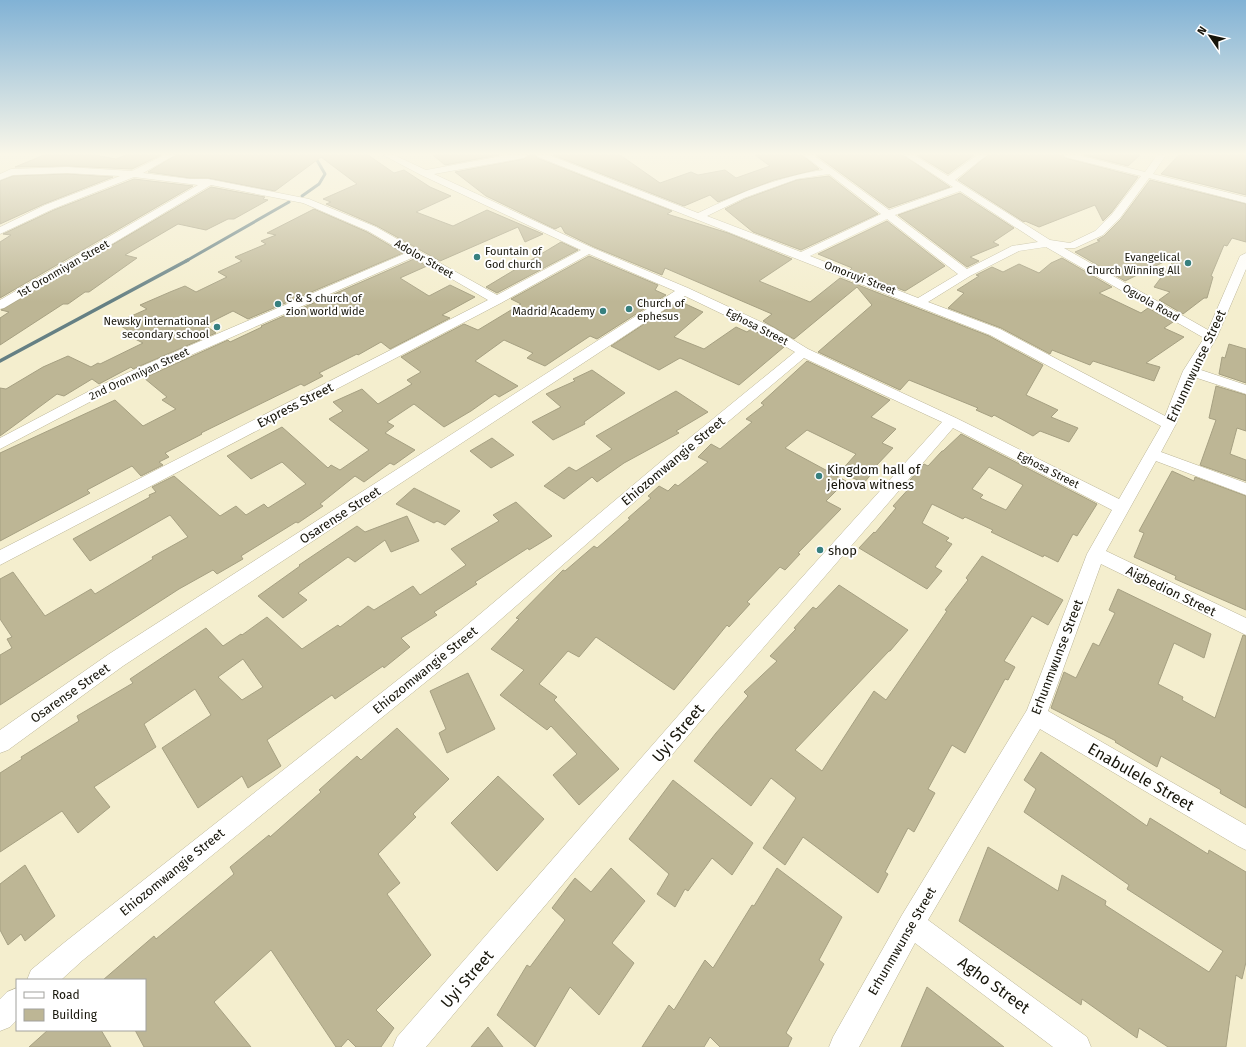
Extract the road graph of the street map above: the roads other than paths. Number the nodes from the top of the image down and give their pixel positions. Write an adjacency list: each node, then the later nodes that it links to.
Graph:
1 (57, 204): 13 (street)
2 (171, 204): 23 (street, 1st Oronmiyan Street)
3 (313, 204): 16 (street, Adolor Street)
4 (490, 204): 15 (street, Eghosa Street)
5 (668, 204): 12 (street, Omoruyi Street)
6 (725, 204): 12 (street)
7 (875, 204): 11 (street)
8 (916, 204): 11 (street)
9 (987, 204): 14 (street, Oguola Road)
10 (1125, 204): 14 (street)
11 (888, 214): 17 (street); 19 (street)
12 (700, 216): 17 (street, Omoruyi Street)
13 (0, 231)
14 (1047, 243): 19 (street); 24 (street, Oguola Road)
15 (589, 250): 20 (street, Eghosa Street); 21 (street, Express Street)
16 (414, 253): 21 (street, Adolor Street); 30 (street, 2nd Oronmiyan Street)
17 (802, 256): 22 (street, Omoruyi Street)
18 (1246, 256): 24 (street, Erhunmwunse Street)
19 (966, 274): 22 (street)
20 (684, 291): 25 (street, Eghosa Street); 38 (street, Osarense Street)
21 (497, 300): 35 (street, Express Street)
22 (919, 302): 29 (street, Omoruyi Street)
23 (0, 306)
24 (1211, 337): 26 (street, Erhunmwunse Street)
25 (803, 352): 28 (street, Eghosa Street); 41 (street, Ehiozomwangie Street)
26 (1190, 371): 27 (street); 29 (street, Erhunmwunse Street)
27 (1246, 390)
28 (951, 421): 33 (street, Eghosa Street); 44 (street, Uyi Street)
29 (1169, 424): 31 (street, Erhunmwunse Street)
30 (0, 444)
31 (1152, 454): 32 (street); 33 (street, Erhunmwunse Street)
32 (1246, 489)
33 (1123, 508): 34 (street, Erhunmwunse Street)
34 (1096, 554): 36 (street, Aigbedion Street); 37 (street, Erhunmwunse Street)
35 (0, 558)
36 (1246, 627)
37 (1036, 715): 39 (street, Enabulele Street); 40 (street, Erhunmwunse Street)
38 (0, 743)
39 (1246, 838)
40 (911, 924): 45 (street, Erhunmwunse Street); 46 (street, Agho Street)
41 (42, 979)
42 (16, 1003): 43 (street)
43 (0, 1017)
44 (407, 1047)
45 (843, 1047)
46 (1077, 1047)

